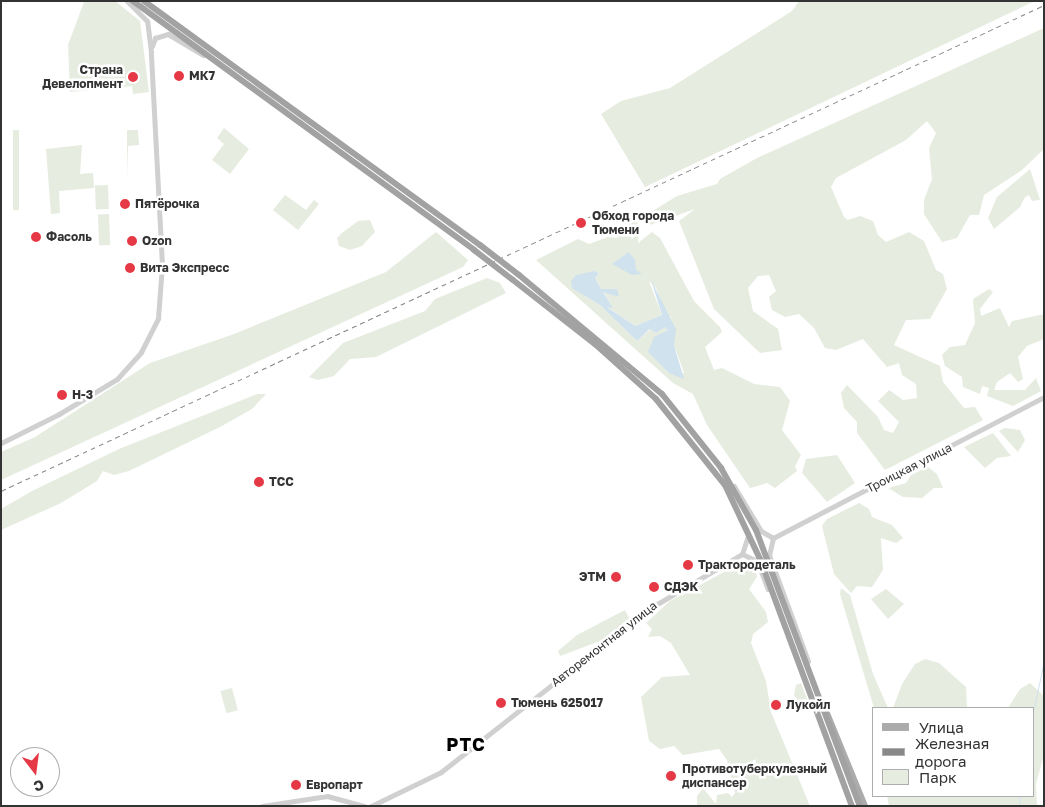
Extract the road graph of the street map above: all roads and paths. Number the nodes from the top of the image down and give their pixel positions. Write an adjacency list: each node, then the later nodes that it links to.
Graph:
1 (127, 1): 4 (street)
2 (133, 1): 5 (highway)
3 (144, 1): 8 (highway, bridge)
4 (151, 52): 5 (street); 7 (street)
5 (216, 61): 9 (highway, bridge)
6 (1044, 397): 10 (street, Троицкая улица)
7 (1, 442)
8 (730, 482): 10 (street); 13 (highway)
9 (732, 497): 11 (street); 12 (highway)
10 (773, 538): 13 (street)
11 (742, 554): 12 (street); 17 (street, Авторемонтная улица)
12 (779, 611): 18 (highway)
13 (809, 667): 14 (highway)
14 (821, 699): 19 (highway); 20 (main road)
15 (262, 806): 16 (street)
16 (365, 806)
17 (371, 806)
18 (850, 806)
19 (860, 806)
20 (866, 806)

